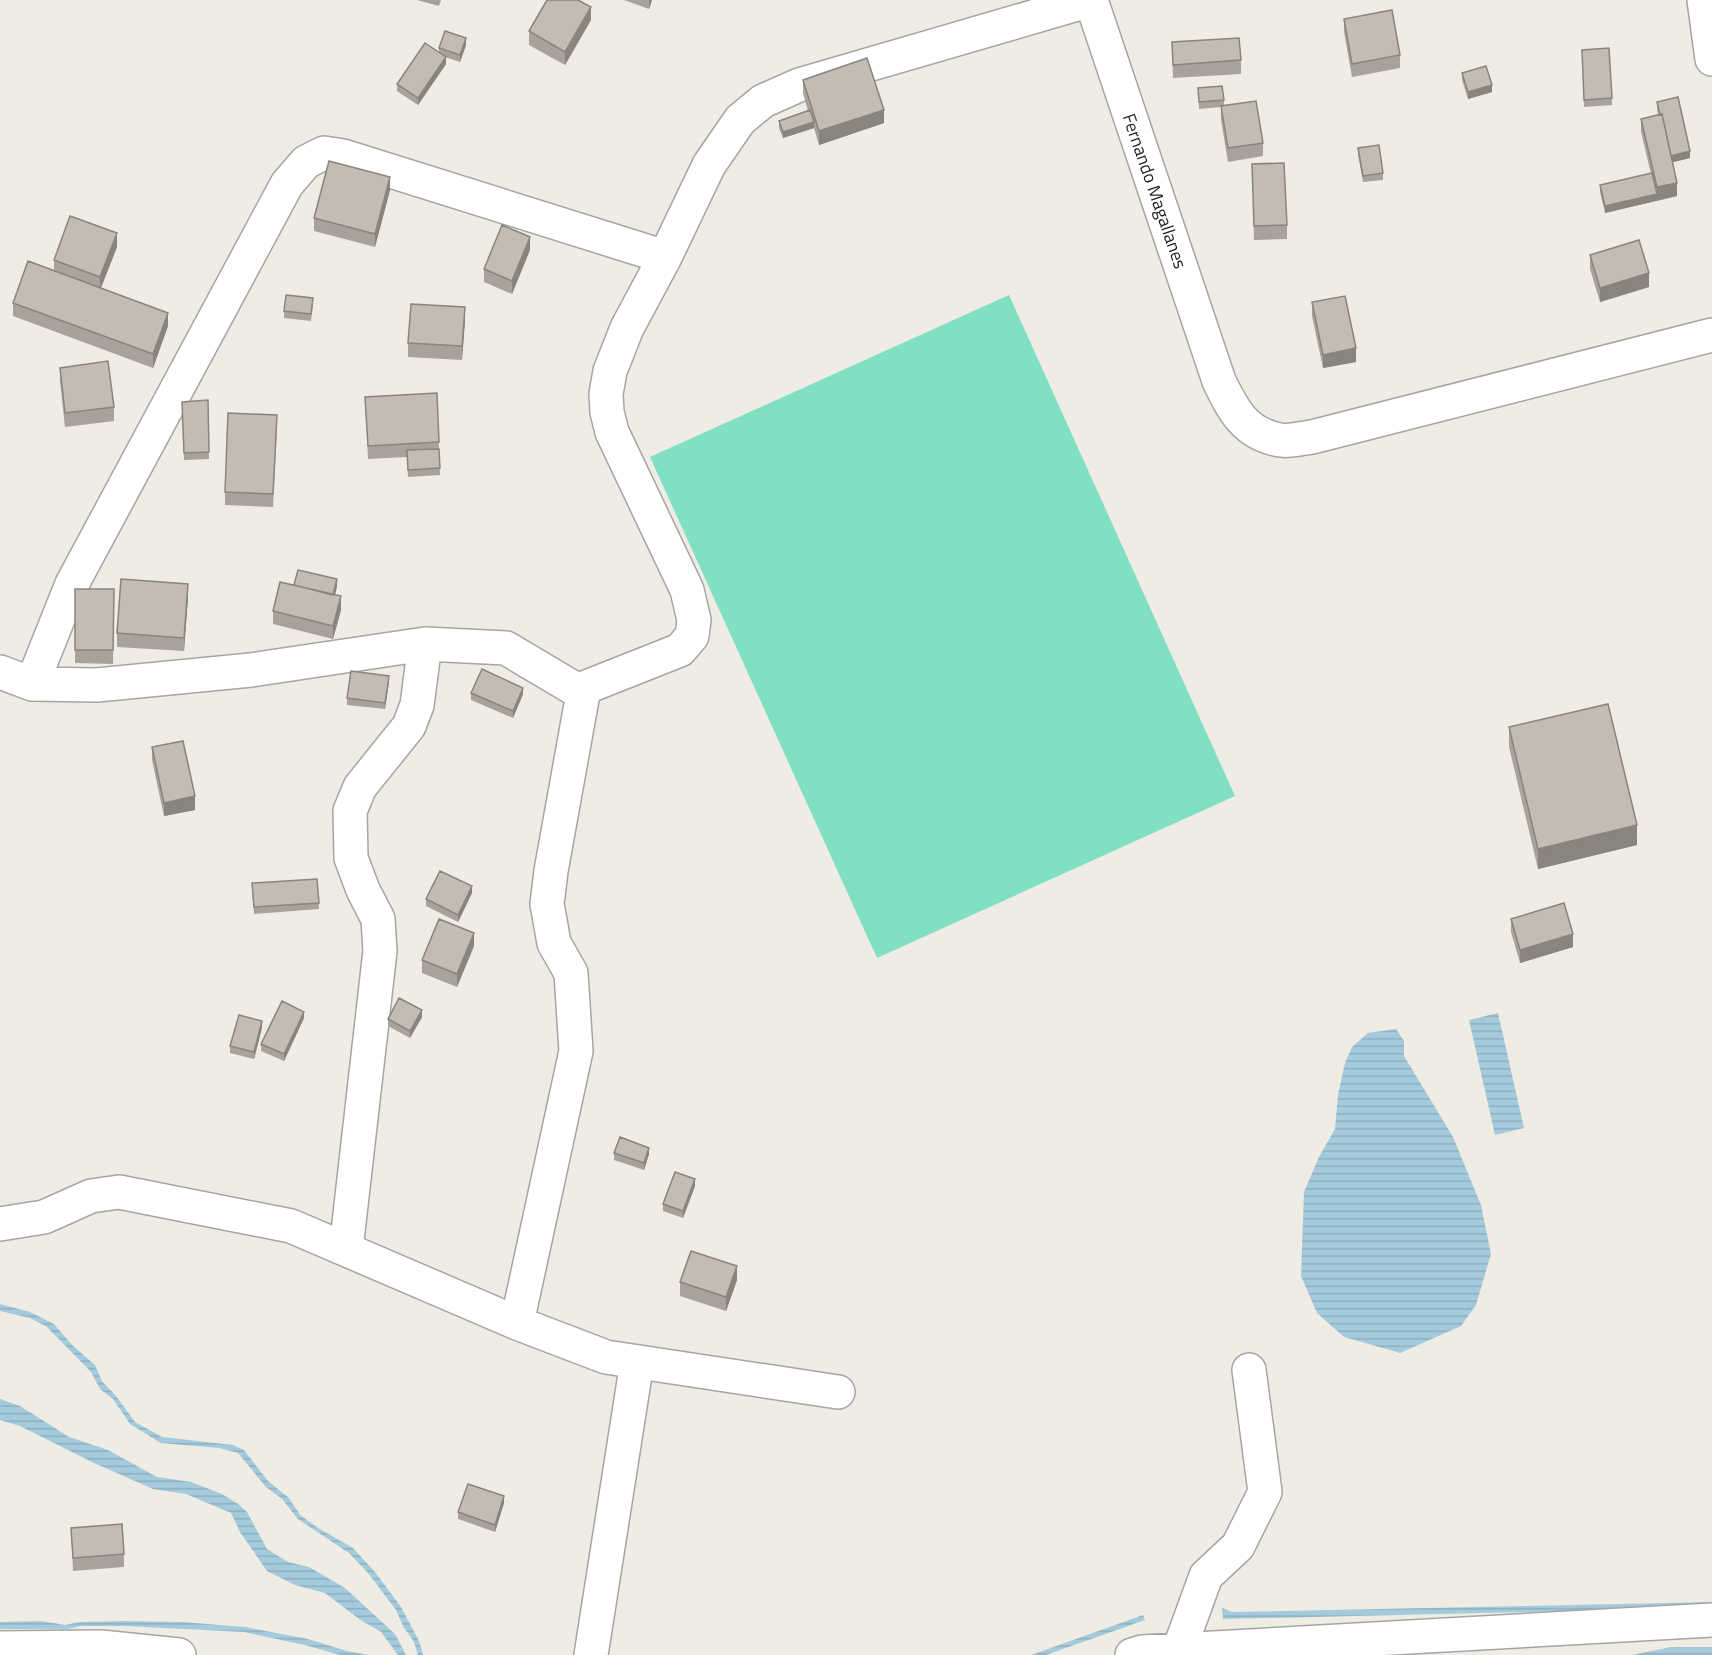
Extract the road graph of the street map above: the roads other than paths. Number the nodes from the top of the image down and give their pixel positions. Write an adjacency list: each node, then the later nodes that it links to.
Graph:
1 (1090, 0): 4 (street); 5 (street, Fernando Magallanes)
2 (1704, 0): 3 (street)
3 (1712, 59)
4 (665, 257): 8 (street); 9 (street)
5 (1712, 335)
6 (425, 644): 8 (street); 9 (street); 11 (street)
7 (0, 672): 8 (street)
8 (32, 684)
9 (584, 688): 12 (street)
10 (0, 1224): 11 (street)
11 (346, 1249): 12 (street)
12 (517, 1323): 13 (street)
13 (637, 1362): 15 (street); 20 (street)
14 (1249, 1370): 18 (street)
15 (838, 1392)
16 (1712, 1620): 18 (street)
17 (0, 1648): 19 (street)
18 (1179, 1650): 21 (street)
19 (179, 1655)
20 (591, 1655)
21 (1132, 1655)

